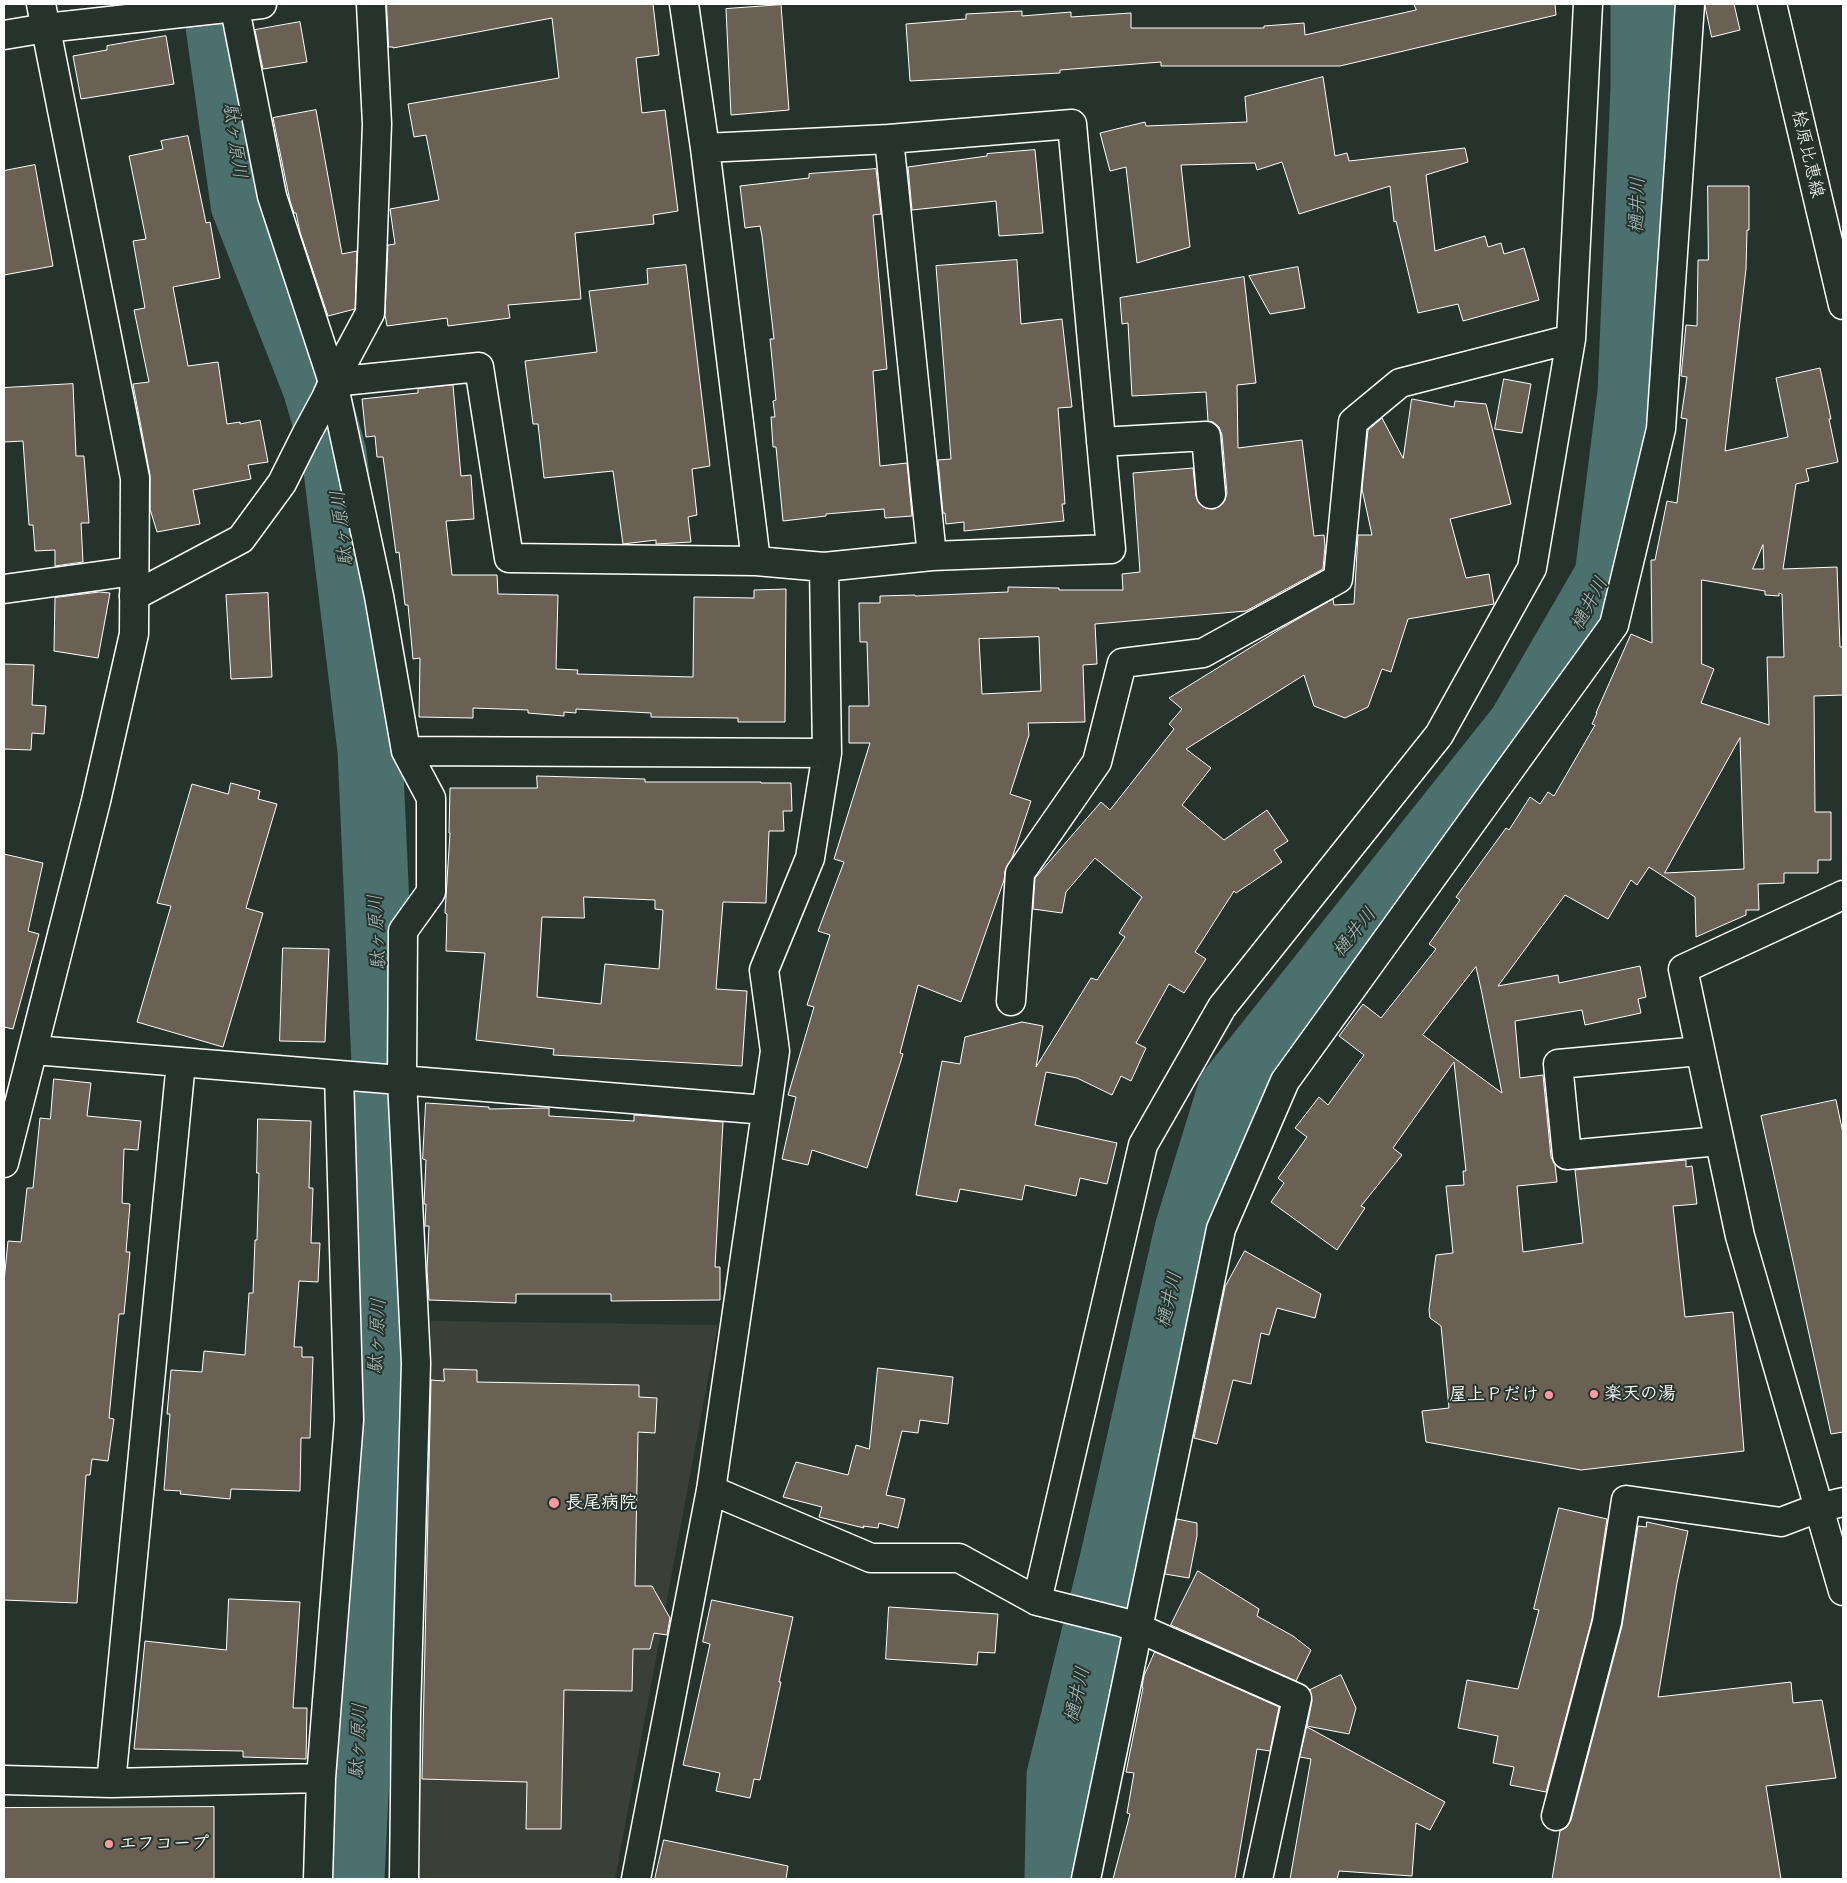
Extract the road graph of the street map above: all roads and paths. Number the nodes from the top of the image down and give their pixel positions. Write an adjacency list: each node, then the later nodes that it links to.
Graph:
1 (262, 4): 7 (street)
2 (370, 4): 14 (street)
3 (684, 4): 11 (street)
4 (1588, 4): 13 (street)
5 (1690, 4): 38 (street)
6 (1772, 4): 12 (street, 桧原比恵線)
7 (230, 7): 8 (street); 14 (street)
8 (44, 16): 9 (street); 20 (street)
9 (4, 35)
10 (889, 138): 11 (street); 15 (street); 17 (street)
11 (705, 148): 18 (street)
12 (1843, 305)
13 (1571, 339): 25 (street); 37 (street)
14 (329, 390): 18 (street); 20 (street); 22 (street)
15 (1101, 442): 16 (street); 17 (street)
16 (1210, 494)
17 (932, 556): 19 (street)
18 (756, 561): 19 (street)
19 (824, 567): 23 (street)
20 (134, 584): 21 (street); 26 (street)
21 (4, 590)
22 (406, 751): 23 (street); 30 (street)
23 (827, 753): 31 (street)
24 (1843, 895): 27 (street)
25 (1010, 1001)
26 (34, 1050): 28 (street); 33 (street)
27 (1700, 1051): 32 (street); 32 (street)
28 (181, 1062): 29 (street); 41 (street)
29 (347, 1076): 30 (street); 39 (street)
30 (396, 1079): 31 (street); 44 (street)
31 (766, 1110): 34 (street)
32 (1720, 1141): 35 (street)
33 (4, 1163)
34 (711, 1490): 37 (street); 45 (street)
35 (1831, 1505): 36 (street); 42 (street)
36 (1843, 1591)
37 (1046, 1604): 38 (street)
38 (1130, 1624): 46 (street); 47 (street)
39 (321, 1778): 41 (street); 43 (street)
40 (4, 1780): 41 (street)
41 (111, 1783)
42 (1556, 1816)
43 (318, 1879)
44 (404, 1879)
45 (636, 1879)
46 (1086, 1879)
47 (1258, 1879)

